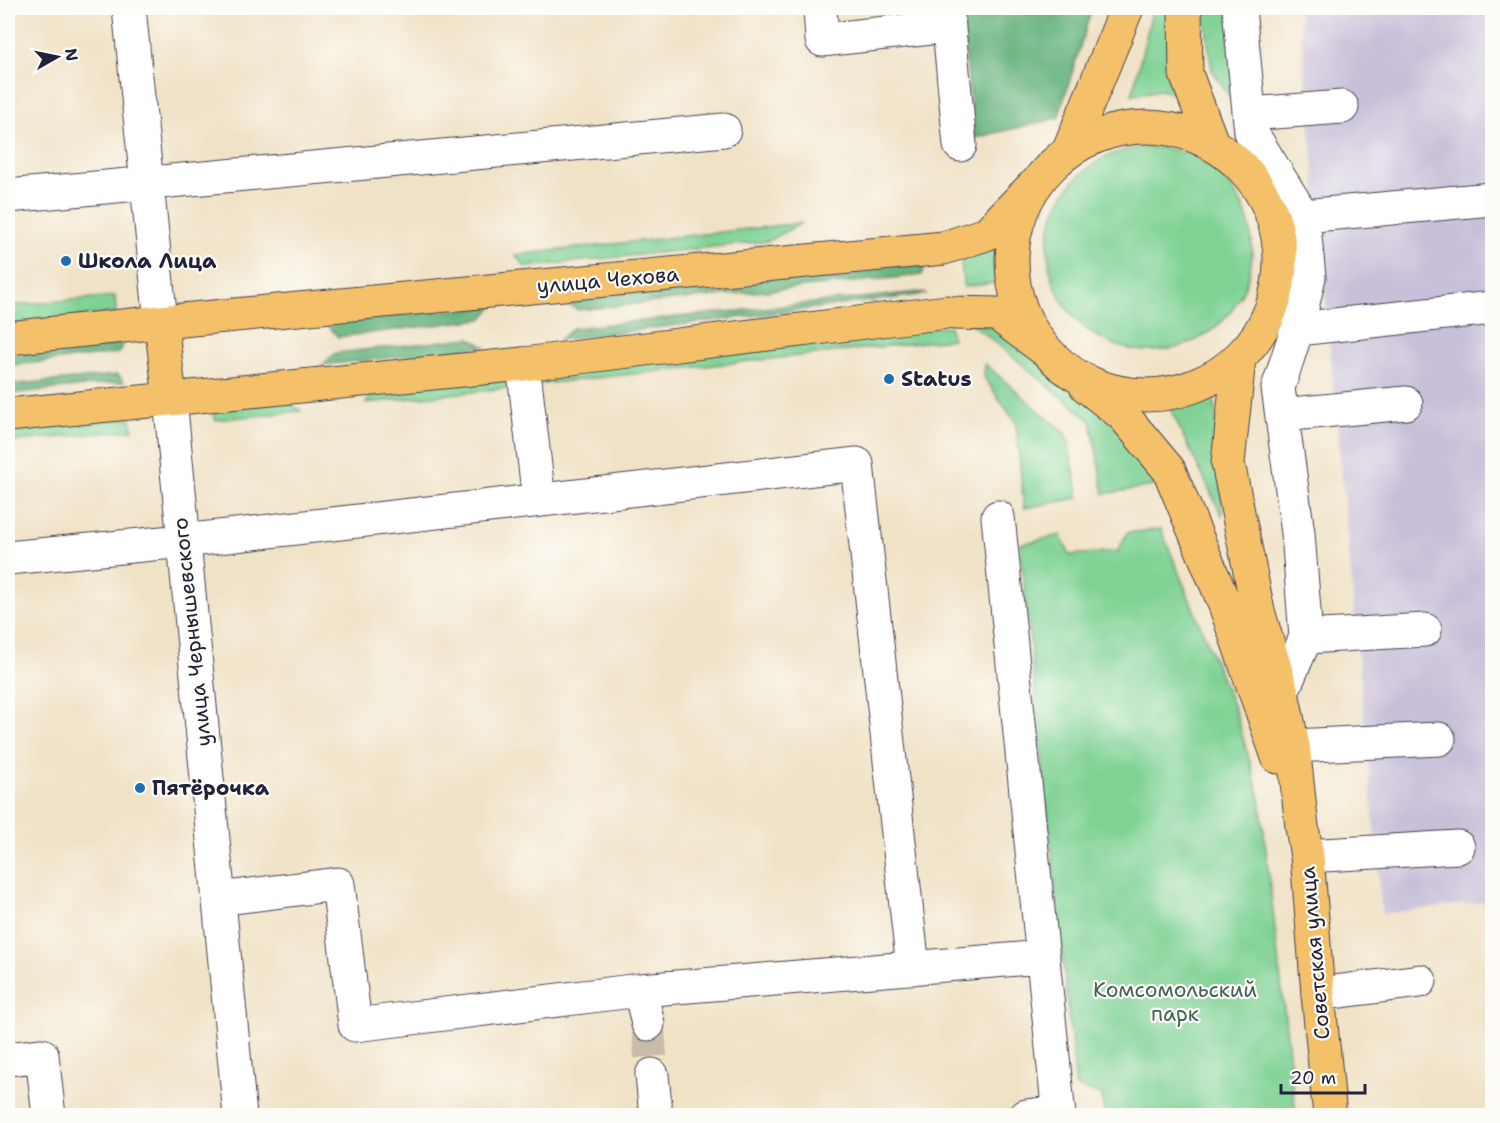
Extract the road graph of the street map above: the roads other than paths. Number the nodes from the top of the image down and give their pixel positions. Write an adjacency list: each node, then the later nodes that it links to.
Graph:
1 (129, 8): 13 (street)
2 (820, 8): 6 (street)
3 (1127, 8): 12 (main road)
4 (1185, 8): 10 (main road)
5 (1239, 8): 8 (street)
6 (948, 17): 11 (street)
7 (1342, 107): 8 (street)
8 (1249, 114): 17 (street)
9 (724, 130): 13 (street)
10 (1212, 143): 12 (main road); 22 (main road)
11 (960, 145)
12 (1069, 150): 14 (main road, улица Чехова)
13 (147, 183): 15 (street); 19 (street)
14 (1033, 186): 19 (main road, улица Чехова); 23 (main road)
15 (8, 196)
16 (1492, 199): 17 (street)
17 (1303, 216): 20 (street)
18 (1492, 308): 20 (street)
19 (161, 322): 21 (main road, улица Чехова); 25 (main road)
20 (1297, 329): 28 (street)
21 (8, 338)
22 (1239, 359): 23 (main road); 35 (main road)
23 (1055, 360): 24 (main road); 38 (main road)
24 (522, 364): 25 (main road); 29 (street)
25 (170, 399): 27 (main road); 31 (street, улица Чернышевского)
26 (1406, 403): 28 (street)
27 (8, 415)
28 (1282, 415): 34 (street)
29 (539, 500): 31 (street); 42 (street)
30 (999, 517): 41 (street)
31 (183, 541): 32 (street); 40 (street, улица Чернышевского)
32 (8, 558)
33 (1425, 630): 34 (street)
34 (1306, 637): 35 (street)
35 (1282, 692): 37 (main road)
36 (1439, 739): 37 (street)
37 (1293, 746): 38 (main road)
38 (1304, 841): 39 (street); 45 (main road, Советская улица)
39 (1458, 847)
40 (219, 899): 44 (street); 51 (street, улица Чернышевского)
41 (1043, 957): 42 (street); 49 (street)
42 (913, 968): 44 (street)
43 (1420, 981): 45 (street)
44 (640, 990): 46 (street)
45 (1318, 994): 54 (main road, Советская улица)
46 (648, 1023)
47 (8, 1059): 50 (street)
48 (652, 1075): 52 (street)
49 (1059, 1114): 53 (street)
50 (49, 1116)
51 (240, 1116)
52 (657, 1116)
53 (1026, 1116)
54 (1330, 1116)

